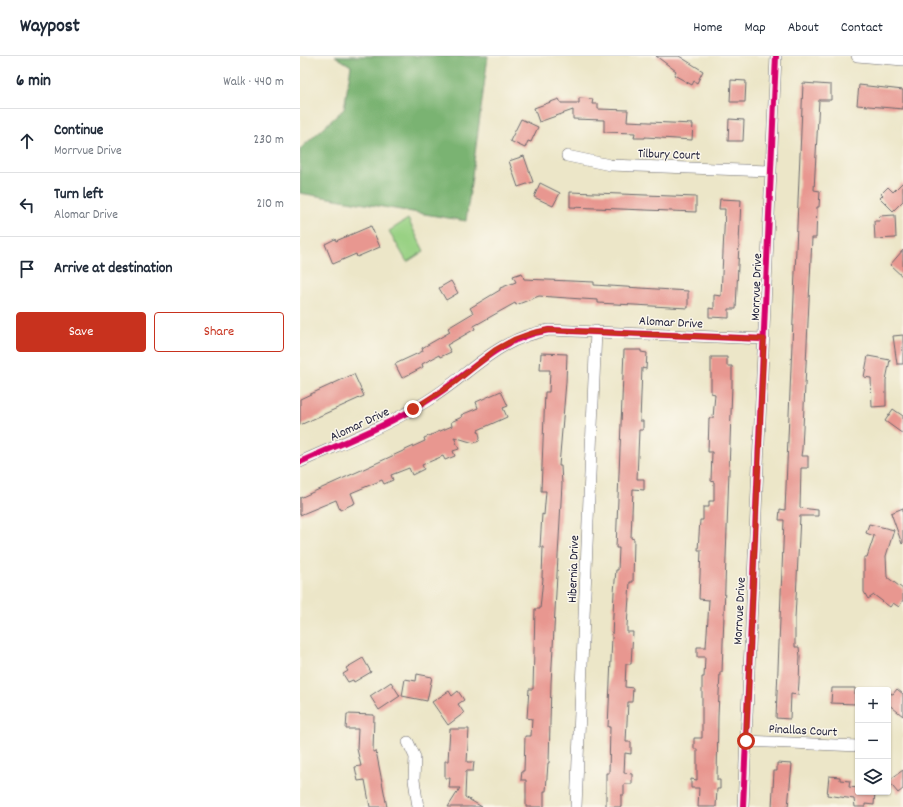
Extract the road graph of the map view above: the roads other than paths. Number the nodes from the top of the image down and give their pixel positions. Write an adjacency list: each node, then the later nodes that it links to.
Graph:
1 (776, 56): 5 (street, Morrvue Drive)
2 (857, 56): 3 (street)
3 (903, 60)
4 (567, 156): 5 (street, Tilbury Court)
5 (770, 171): 7 (street, Morrvue Drive)
6 (596, 331): 7 (street, Alomar Drive); 8 (street, Alomar Drive); 13 (street, Hibernia Drive)
7 (764, 339): 9 (street, Morrvue Drive)
8 (300, 462)
9 (746, 741): 11 (street, Pinallas Court); 14 (street, Morrvue Drive)
10 (408, 742): 12 (street)
11 (855, 746)
12 (418, 807)
13 (576, 807)
14 (743, 807)

